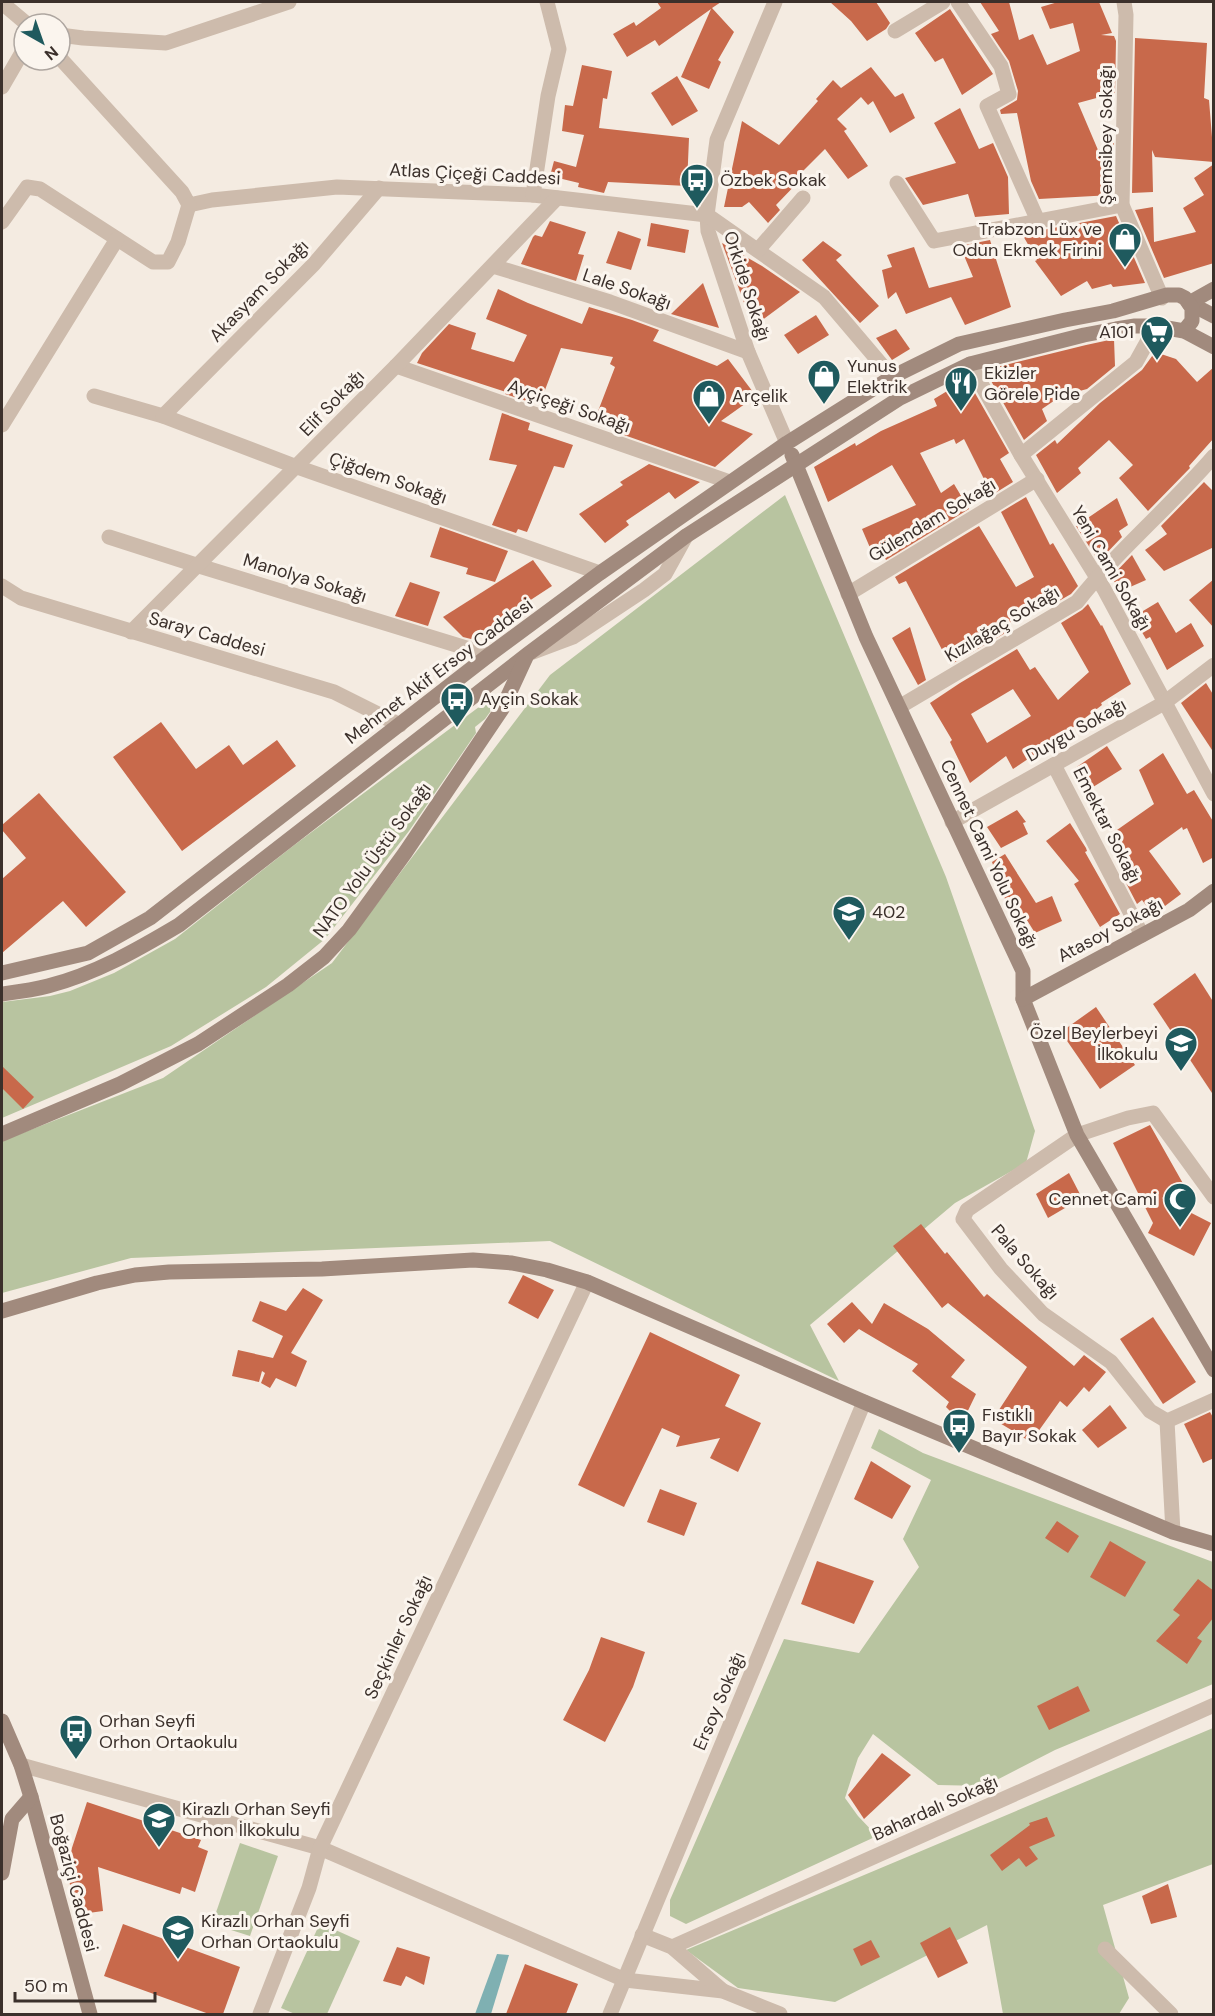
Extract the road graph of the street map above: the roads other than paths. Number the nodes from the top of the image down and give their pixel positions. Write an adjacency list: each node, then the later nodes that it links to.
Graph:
1 (289, 2): 8 (street)
2 (547, 2): 14 (street)
3 (775, 2): 19 (street, Orkide Sokağı)
4 (943, 2): 7 (street)
5 (958, 2): 20 (street)
6 (1124, 2): 17 (street, Şemsibey Sokağı)
7 (895, 31)
8 (72, 37)
9 (12, 70): 11 (street)
10 (72, 71): 18 (street)
11 (2, 87)
12 (897, 183): 20 (street)
13 (379, 188): 14 (street, Atlas Çiçeği Caddesi); 18 (street, Atlas Çiçeği Caddesi); 39 (street, Akasyam Sokağı)
14 (533, 195): 15 (street, Atlas Çiçeği Caddesi)
15 (557, 198): 19 (street, Atlas Çiçeği Caddesi); 24 (street, Elif Sokağı)
16 (803, 198): 23 (street)
17 (1122, 205): 20 (street); 26 (street, Şemsibey Sokağı)
18 (189, 206): 22 (street)
19 (708, 215): 23 (street, Atlas Çiçeği Caddesi); 33 (street, Orkide Sokağı)
20 (1038, 221)
21 (2, 222): 22 (street)
22 (117, 239): 40 (street)
23 (758, 250): 36 (street, Atlas Çiçeği Caddesi)
24 (493, 266): 33 (street, Lale Sokağı); 35 (street, Elif Sokağı)
25 (1214, 289): 27 (street)
26 (1162, 298): 27 (street); 29 (street); 31 (street, Mehmet Akif Ersoy Caddesi)
27 (1189, 303): 28 (street); 30 (street)
28 (1214, 316)
29 (1156, 326): 30 (street); 34 (street); 42 (street)
30 (1184, 331): 32 (street)
31 (959, 344): 34 (street); 36 (street, Mehmet Akif Ersoy Caddesi)
32 (1214, 347)
33 (748, 352): 41 (street, Orkide Sokağı)
34 (970, 364): 38 (street); 42 (street, Yeni Cami Sokağı)
35 (396, 366): 45 (street, Elif Sokağı); 47 (street, Ayçiçeği Sokağı)
36 (892, 377): 38 (street); 41 (street, Mehmet Akif Ersoy Caddesi)
37 (94, 396): 39 (street, Çiğdem Sokağı)
38 (900, 398): 44 (street)
39 (163, 416): 45 (street, Çiğdem Sokağı)
40 (2, 424)
41 (787, 443): 44 (street, Cennet Cami Yolu Sokağı); 47 (street, Mehmet Akif Ersoy Caddesi)
42 (1021, 455): 46 (street, Yeni Cami Sokağı)
43 (1214, 456): 51 (street, Kızılağaç Sokağı)
44 (795, 464): 53 (street, Cennet Cami Yolu Sokağı); 56 (street)
45 (297, 467): 49 (street, Elif Sokağı); 50 (street, Çiğdem Sokağı)
46 (1037, 479): 51 (street, Yeni Cami Sokağı); 53 (street, Gülendam Sokağı)
47 (730, 482): 50 (street, Mehmet Akif Ersoy Caddesi)
48 (109, 537): 49 (street, Manolya Sokağı)
49 (196, 565): 54 (street, Elif Sokağı); 57 (street, Manolya Sokağı)
50 (600, 573): 55 (street, Mehmet Akif Ersoy Caddesi)
51 (1097, 577): 59 (street, Yeni Cami Sokağı); 60 (street, Kızılağaç Sokağı)
52 (2, 586): 54 (street, Saray Caddesi)
53 (848, 594): 60 (street, Cennet Cami Yolu Sokağı)
54 (131, 632): 61 (street, Saray Caddesi)
55 (515, 637): 56 (street); 57 (street, Mehmet Akif Ersoy Caddesi)
56 (528, 654): 62 (street); 71 (street, NATO Yolu Üstü Sokağı)
57 (489, 655): 61 (street, Mehmet Akif Ersoy Caddesi)
58 (1214, 664): 59 (street, Duygu Sokağı)
59 (1164, 703): 63 (street, Duygu Sokağı); 64 (street, Yeni Cami Sokağı)
60 (899, 707): 65 (street, Cennet Cami Yolu Sokağı)
61 (400, 724): 62 (street); 68 (street, Mehmet Akif Ersoy Caddesi)
62 (418, 740): 69 (street)
63 (1054, 765): 65 (street, Duygu Sokağı); 67 (street, Emektar Sokağı)
64 (1214, 794)
65 (952, 822): 70 (street, Cennet Cami Yolu Sokağı)
66 (1214, 891): 67 (street, Atasoy Sokağı)
67 (1142, 935): 70 (street, Atasoy Sokağı)
68 (2, 973)
69 (2, 994)
70 (1023, 999): 72 (street, Cennet Cami Yolu Sokağı)
71 (2, 1134)
72 (1077, 1136): 73 (street); 76 (street, Cennet Cami Yolu Sokağı); 79 (street, Pala Sokağı)
73 (1214, 1197)
74 (587, 1282): 75 (street); 78 (street); 87 (street, Seçkinler Sokağı)
75 (2, 1311)
76 (1214, 1370)
77 (1214, 1400): 79 (street)
78 (864, 1402): 80 (street); 89 (street, Ersoy Sokağı)
79 (1167, 1421): 80 (street)
80 (1173, 1532): 81 (street)
81 (1214, 1544)
82 (1214, 1705): 90 (street, Bahardalı Sokağı)
83 (2, 1721): 84 (street, Boğaziçi Caddesi)
84 (21, 1765): 85 (street, Boğaziçi Caddesi); 87 (street)
85 (31, 1797): 86 (street); 94 (street, Boğaziçi Caddesi)
86 (7, 1818): 88 (street)
87 (321, 1848): 92 (street); 95 (street, Seçkinler Sokağı)
88 (2, 1874)
89 (642, 1935): 90 (street); 92 (street, Ersoy Sokağı)
90 (672, 1947): 93 (street)
91 (1105, 1949): 98 (street)
92 (625, 1980): 93 (street); 96 (street, Ersoy Sokağı)
93 (723, 1991): 97 (street)
94 (90, 2014)
95 (260, 2014)
96 (610, 2014)
97 (780, 2014)
98 (1171, 2014)

